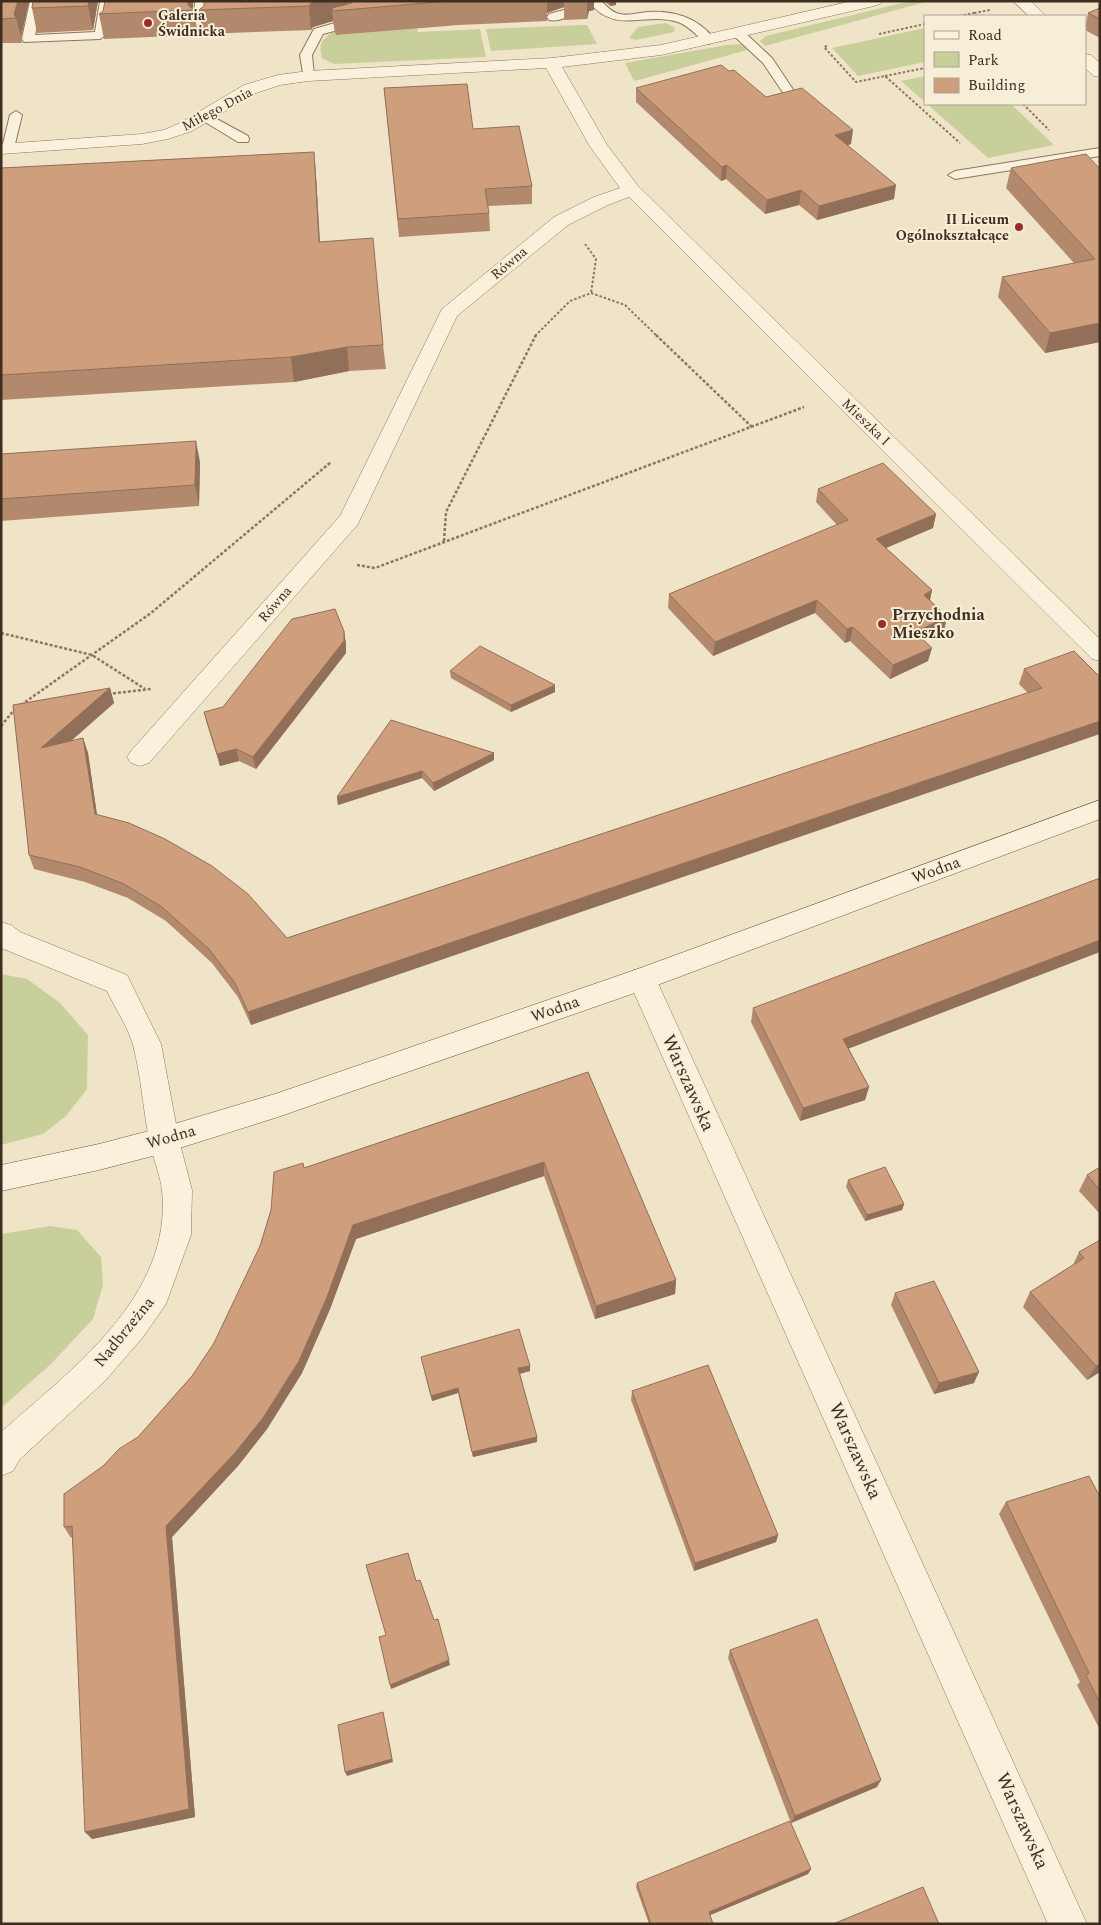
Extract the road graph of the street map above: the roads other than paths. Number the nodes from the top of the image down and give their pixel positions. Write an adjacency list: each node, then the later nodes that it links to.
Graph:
1 (36, 1): 2 (lane)
2 (106, 1)
3 (201, 1): 13 (lane)
4 (575, 1): 10 (lane)
5 (594, 1): 11 (lane)
6 (874, 1): 14 (street)
7 (1021, 1): 9 (street)
8 (670, 7): 11 (lane)
9 (1037, 15)
10 (553, 17)
11 (680, 19): 15 (lane)
12 (349, 23): 19 (lane)
13 (200, 30)
14 (738, 33): 15 (street); 20 (lane)
15 (709, 40): 17 (street)
16 (1086, 60): 18 (street)
17 (552, 63): 19 (street, Miłego Dnia); 27 (street)
18 (1100, 72)
19 (308, 76): 22 (street, Miłego Dnia)
20 (792, 97)
21 (16, 115): 24 (lane)
22 (204, 116): 23 (lane); 24 (street, Miłego Dnia)
23 (242, 138)
24 (5, 149)
25 (1100, 152): 26 (lane)
26 (955, 175)
27 (632, 190): 28 (street, Mieszka I); 29 (street, Równa)
28 (1100, 653)
29 (140, 757)
30 (1100, 810): 32 (street, Wodna)
31 (1, 934): 33 (street, Nadbrzeżna)
32 (642, 979): 33 (street, Wodna); 36 (street, Warszawska)
33 (164, 1140): 34 (street, Wodna); 35 (street, Nadbrzeżna)
34 (1, 1178)
35 (1, 1460)
36 (1068, 1924)

